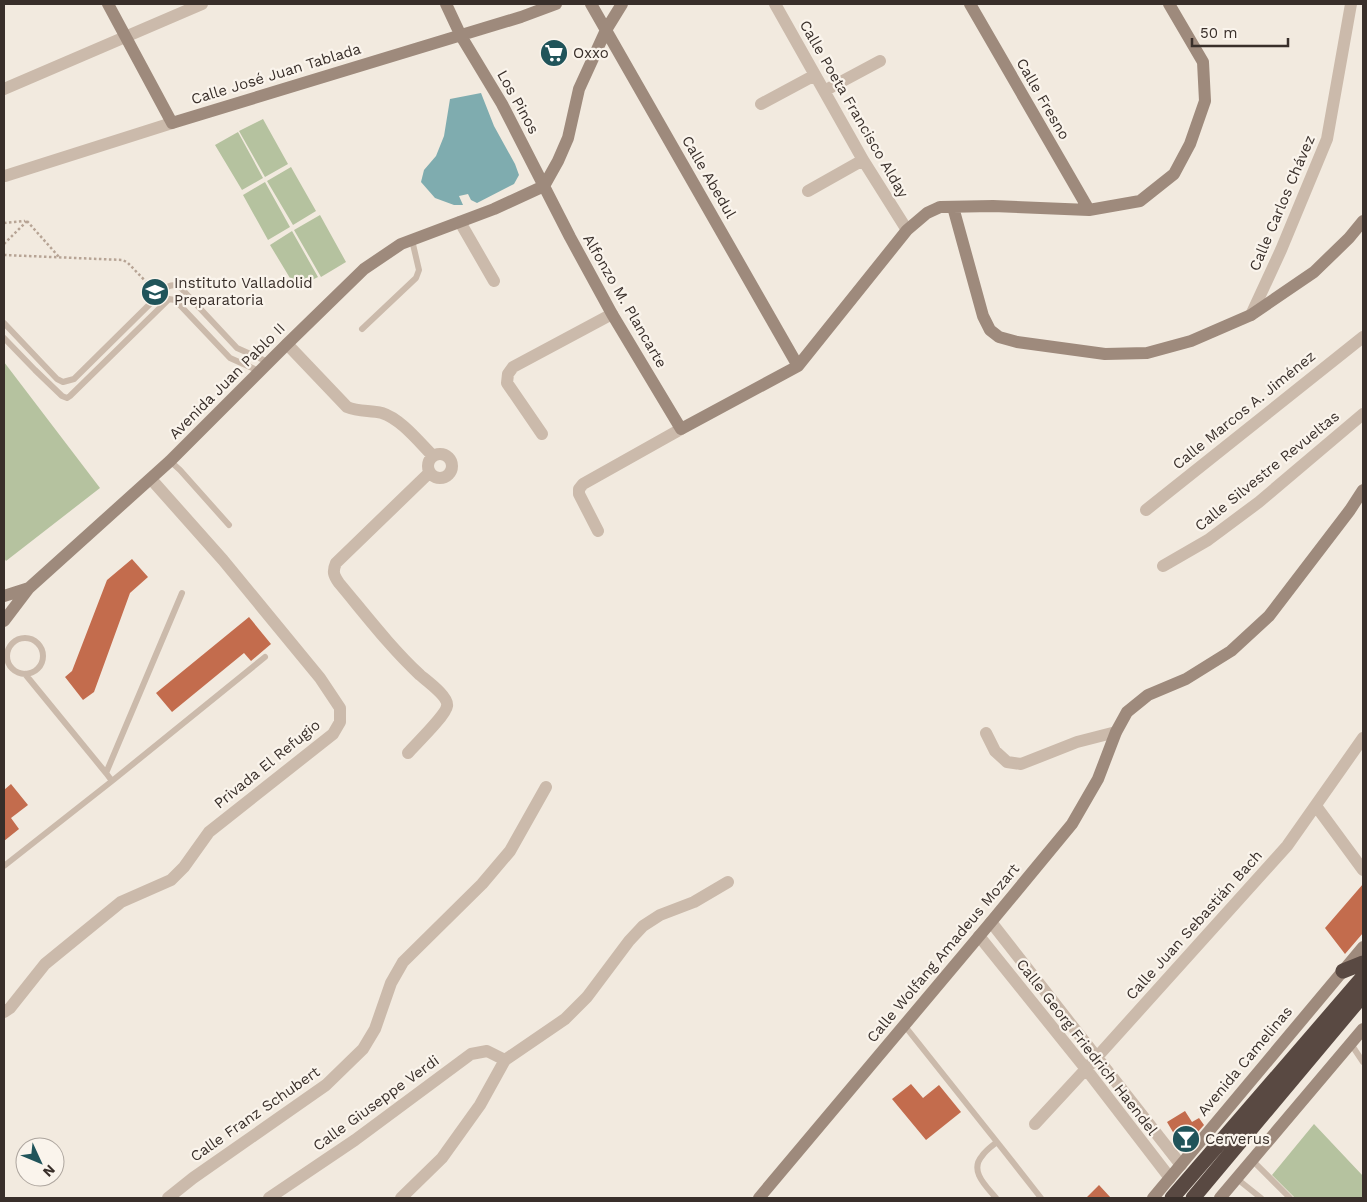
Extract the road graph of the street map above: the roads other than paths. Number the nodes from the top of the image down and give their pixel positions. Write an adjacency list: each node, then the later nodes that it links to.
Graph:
1 (108, 4): 13 (street)
2 (202, 4): 13 (street)
3 (446, 4): 12 (street, Los Pinos)
4 (556, 4): 12 (street, Calle José Juan Tablada)
5 (591, 4): 11 (street, Calle Abedul)
6 (622, 4): 11 (street)
7 (775, 4): 15 (street, Calle Poeta Francisco Alday)
8 (970, 4): 25 (street, Calle Fresno)
9 (1169, 4): 25 (street)
10 (1351, 4): 34 (street, Calle Carlos Chávez)
11 (606, 30): 22 (street); 40 (street, Calle Abedul)
12 (461, 36): 19 (street, Calle José Juan Tablada); 22 (street, Los Pinos)
13 (126, 37): 16 (street); 19 (street)
14 (880, 61): 17 (street)
15 (815, 75): 17 (street, Calle Poeta Francisco Alday); 18 (street)
16 (4, 89)
17 (824, 91): 20 (street, Calle Poeta Francisco Alday)
18 (761, 104)
19 (172, 123): 21 (street, Calle José Juan Tablada)
20 (863, 160): 23 (street); 28 (street, Calle Poeta Francisco Alday)
21 (5, 176)
22 (544, 186): 27 (street, Avenida Juan Pablo II); 33 (street, Alfonzo M. Plancarte)
23 (808, 191)
24 (953, 207): 25 (street); 28 (street); 34 (street)
25 (1089, 210)
26 (1363, 221): 34 (street)
27 (460, 222): 29 (street, Avenida Juan Pablo II); 30 (street)
28 (907, 230): 40 (street)
29 (412, 240): 36 (lane); 39 (street, Avenida Juan Pablo II)
30 (494, 281)
31 (175, 284): 32 (lane); 35 (lane); 41 (lane)
32 (172, 299): 38 (lane); 41 (lane)
33 (612, 314): 43 (street, Alfonzo M. Plancarte); 44 (street)
34 (1251, 314)
35 (4, 323)
36 (362, 329)
37 (1363, 337): 51 (street, Calle Marcos A. Jiménez)
38 (4, 338)
39 (286, 344): 41 (street, Avenida Juan Pablo II); 45 (street)
40 (798, 366): 43 (street)
41 (264, 367): 46 (street, Avenida Juan Pablo II)
42 (1363, 414): 55 (street, Calle Silvestre Revueltas)
43 (681, 429): 54 (street)
44 (542, 434)
45 (432, 456): 47 (street); 47 (street)
46 (170, 461): 48 (street, Avenida Juan Pablo II); 53 (lane)
47 (429, 473): 65 (street)
48 (151, 478): 56 (street, Avenida Juan Pablo II); 80 (street, Privada El Refugio)
49 (1363, 490): 52 (street)
50 (1363, 502): 52 (street)
51 (1146, 510)
52 (1350, 510): 62 (street, Calle Wolfang Amadeus Mozart)
53 (229, 526)
54 (598, 531)
55 (1163, 566)
56 (29, 588): 58 (street, Avenida Juan Pablo II); 59 (street, Avenida Juan Pablo II)
57 (182, 593): 66 (lane)
58 (4, 596)
59 (4, 621)
60 (264, 657): 67 (lane)
61 (25, 674): 61 (lane); 66 (lane)
62 (1116, 732): 63 (street); 73 (street, Calle Wolfang Amadeus Mozart)
63 (986, 733)
64 (1363, 738): 69 (street, Calle Juan Sebastián Bach)
65 (408, 753)
66 (106, 773): 67 (lane)
67 (112, 781): 70 (lane)
68 (546, 788): 94 (street, Calle Franz Schubert)
69 (1316, 806): 71 (street); 84 (street, Calle Juan Sebastián Bach)
70 (4, 866)
71 (1363, 870)
72 (728, 882): 85 (street)
73 (991, 922): 74 (street, Calle Wolfang Amadeus Mozart); 84 (street, Calle Georg Friedrich Haendel)
74 (978, 936): 81 (street, Calle Wolfang Amadeus Mozart); 87 (street, Calle Georg Friedrich Haendel)
75 (1363, 947): 77 (street, Avenida Camelinas)
76 (1363, 963): 77 (highway)
77 (1343, 971): 91 (street, Avenida Camelinas)
78 (1363, 977): 101 (highway)
79 (1363, 995): 102 (highway)
80 (4, 1012)
81 (904, 1025): 89 (lane); 97 (street, Calle Wolfang Amadeus Mozart)
82 (1363, 1029): 83 (street)
83 (1351, 1044): 86 (lane); 90 (street)
84 (1097, 1057): 87 (street, Calle Juan Sebastián Bach); 91 (street, Calle Georg Friedrich Haendel)
85 (505, 1060): 95 (street, Calle Giuseppe Verdi); 96 (street)
86 (1363, 1062)
87 (1086, 1069): 88 (street, Calle Juan Sebastián Bach); 92 (street, Calle Georg Friedrich Haendel)
88 (1035, 1124)
89 (997, 1142): 98 (lane); 99 (lane)
90 (1252, 1160): 93 (street); 105 (lane)
91 (1181, 1165): 92 (street, Avenida Camelinas)
92 (1170, 1178): 100 (street, Avenida Camelinas)
93 (1236, 1178): 103 (street); 104 (lane)
94 (168, 1198)
95 (269, 1198)
96 (401, 1198)
97 (759, 1198)
98 (996, 1198)
99 (1040, 1198)
100 (1153, 1198)
101 (1172, 1198)
102 (1193, 1198)
103 (1220, 1198)
104 (1261, 1198)
105 (1290, 1198)

